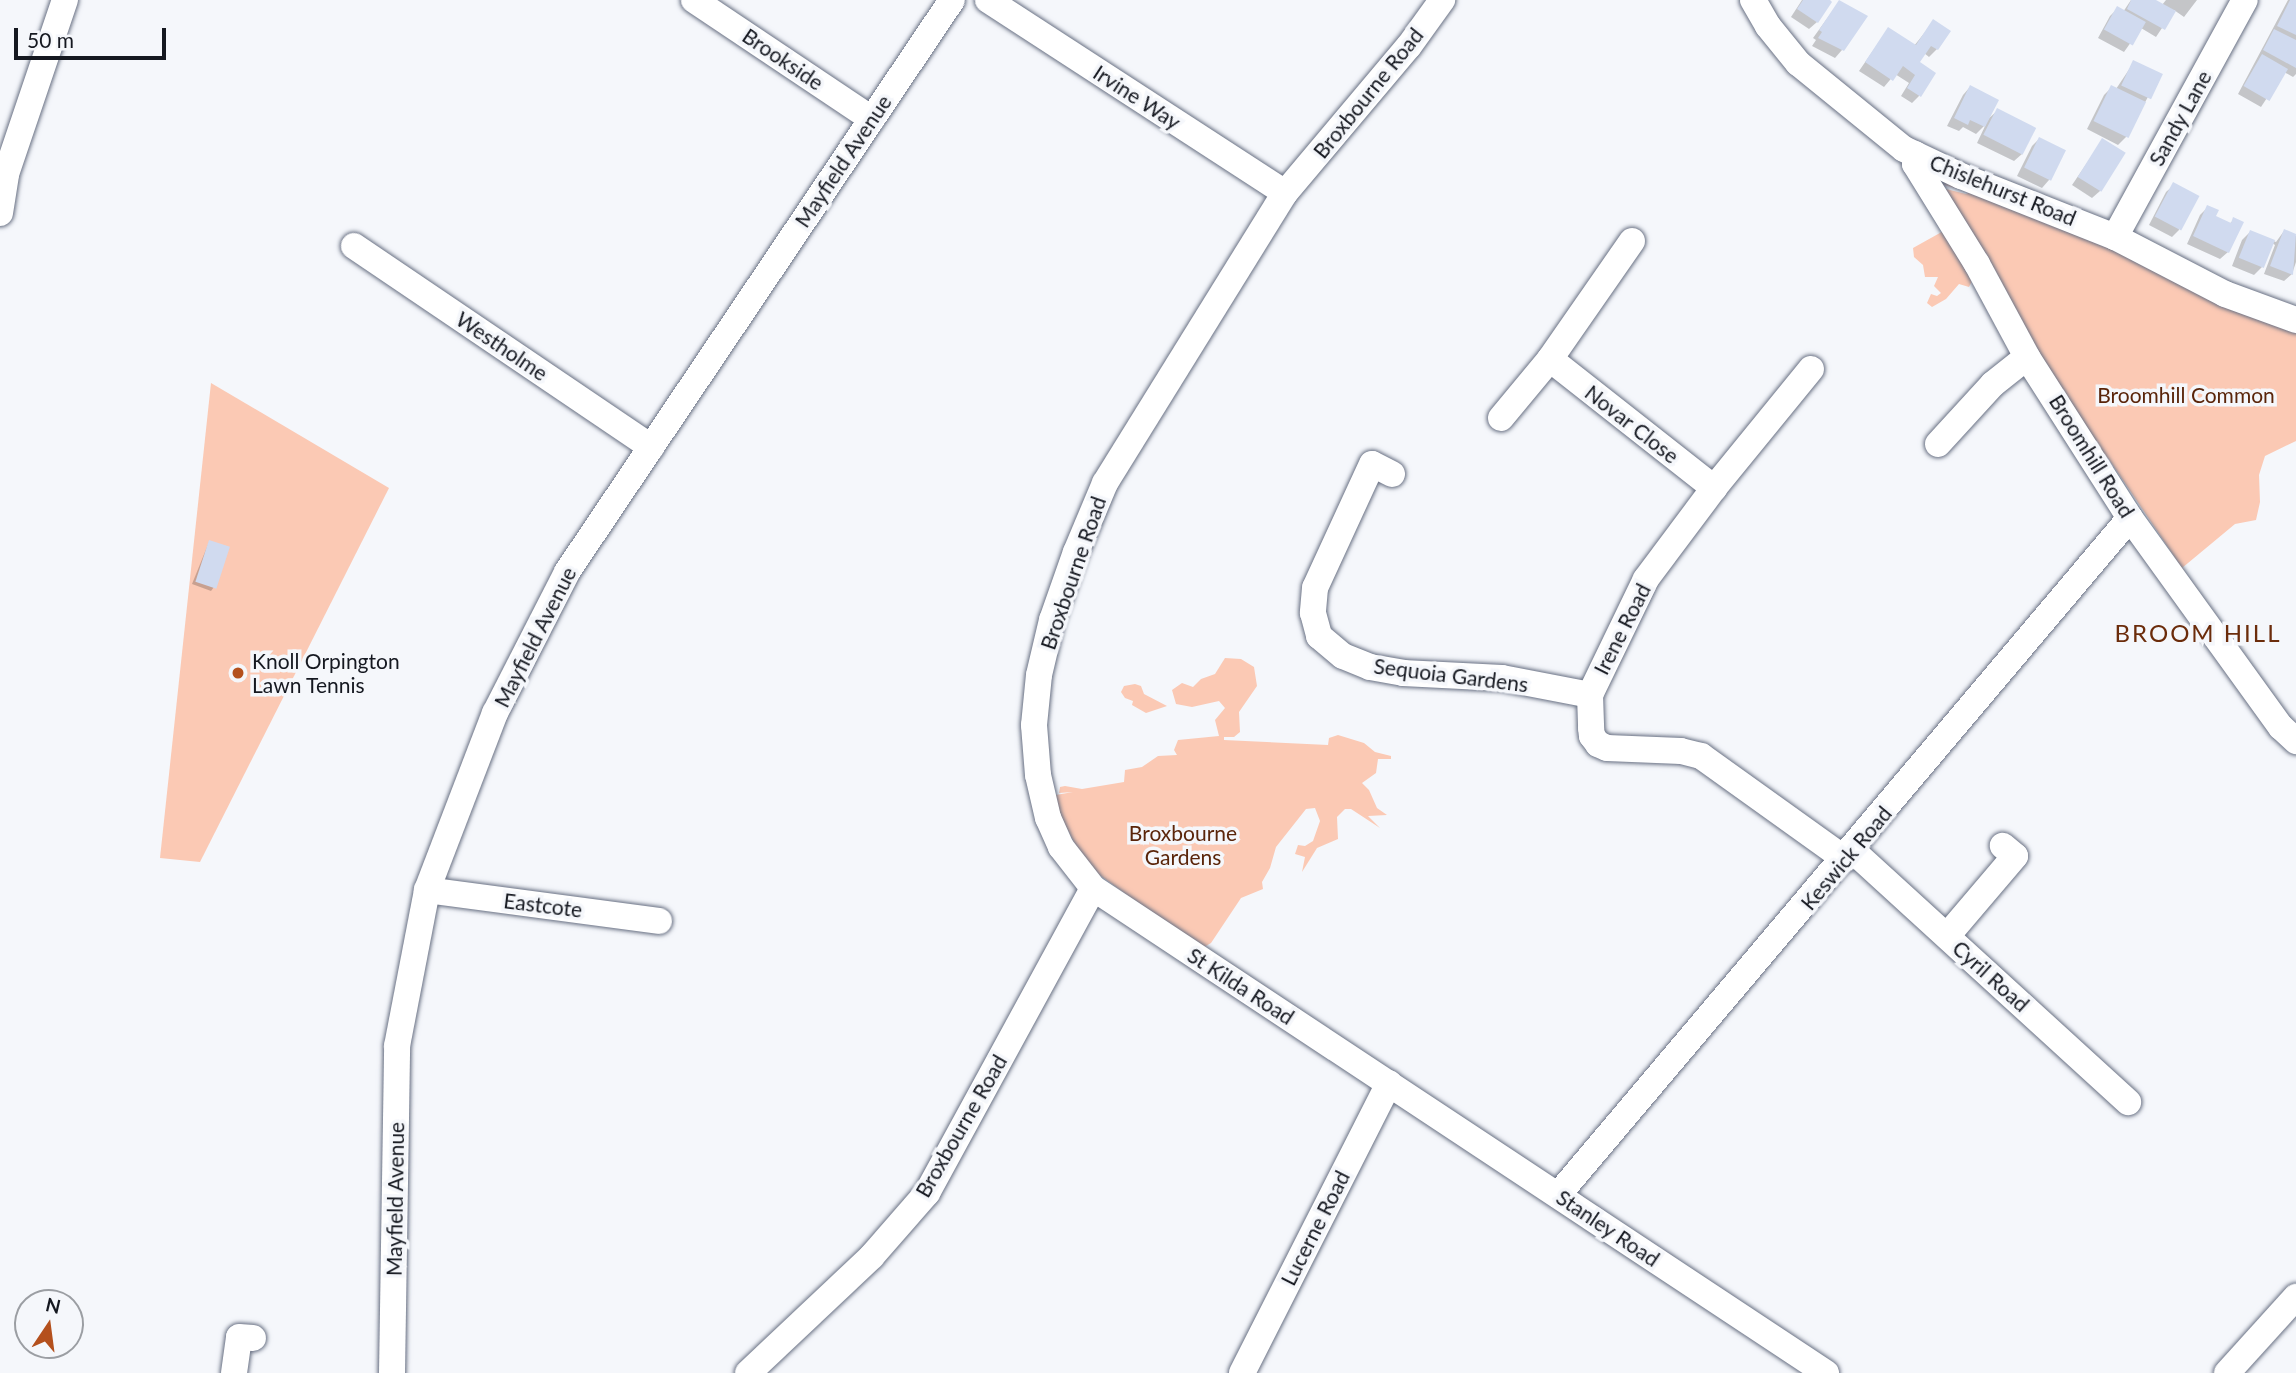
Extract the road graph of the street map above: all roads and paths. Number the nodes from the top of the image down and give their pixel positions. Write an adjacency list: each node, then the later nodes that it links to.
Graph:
1 (65, 0): 11 (street)
2 (694, 0): 8 (street, Brookside)
3 (952, 0): 8 (street, Mayfield Avenue)
4 (988, 0): 10 (street, Irvine Way)
5 (1442, 0): 10 (street, Broxbourne Road)
6 (1753, 0): 9 (street, Chislehurst Road)
7 (2245, 0): 12 (street, Sandy Lane)
8 (872, 119): 21 (street, Mayfield Avenue)
9 (1915, 155): 12 (street, Chislehurst Road); 16 (street, Broomhill Road)
10 (1286, 193): 29 (street, Broxbourne Road)
11 (0, 213)
12 (2115, 237): 15 (street, Chislehurst Road)
13 (1632, 242): 17 (street)
14 (354, 246): 21 (street, Westholme)
15 (2296, 320)
16 (2027, 357): 20 (street); 24 (street, Broomhill Road)
17 (1550, 359): 19 (street); 23 (street, Novar Close)
18 (1811, 369): 23 (street, Irene Road)
19 (1501, 418)
20 (1938, 444)
21 (651, 447): 30 (street, Mayfield Avenue)
22 (1392, 474): 25 (street, Sequoia Gardens)
23 (1714, 488): 25 (street, Irene Road)
24 (2130, 518): 26 (street, Broomhill Road); 28 (street, Keswick Road)
25 (1590, 695): 28 (street, Irene Road)
26 (2296, 741)
27 (2003, 846): 32 (street)
28 (1849, 855): 32 (street, Cyril Road); 35 (street, Keswick Road)
29 (1093, 888): 33 (street, St Kilda Road); 40 (street, Broxbourne Road)
30 (427, 890): 31 (street, Eastcote); 39 (street, Mayfield Avenue)
31 (659, 920)
32 (1947, 936): 34 (street, Cyril Road)
33 (1389, 1083): 35 (street, Stanley Road); 41 (street, Lucerne Road)
34 (2128, 1102)
35 (1558, 1195): 42 (street, Stanley Road)
36 (2296, 1297): 43 (street)
37 (253, 1338): 38 (street)
38 (234, 1373)
39 (392, 1373)
40 (748, 1373)
41 (1242, 1373)
42 (1826, 1373)
43 (2227, 1373)

